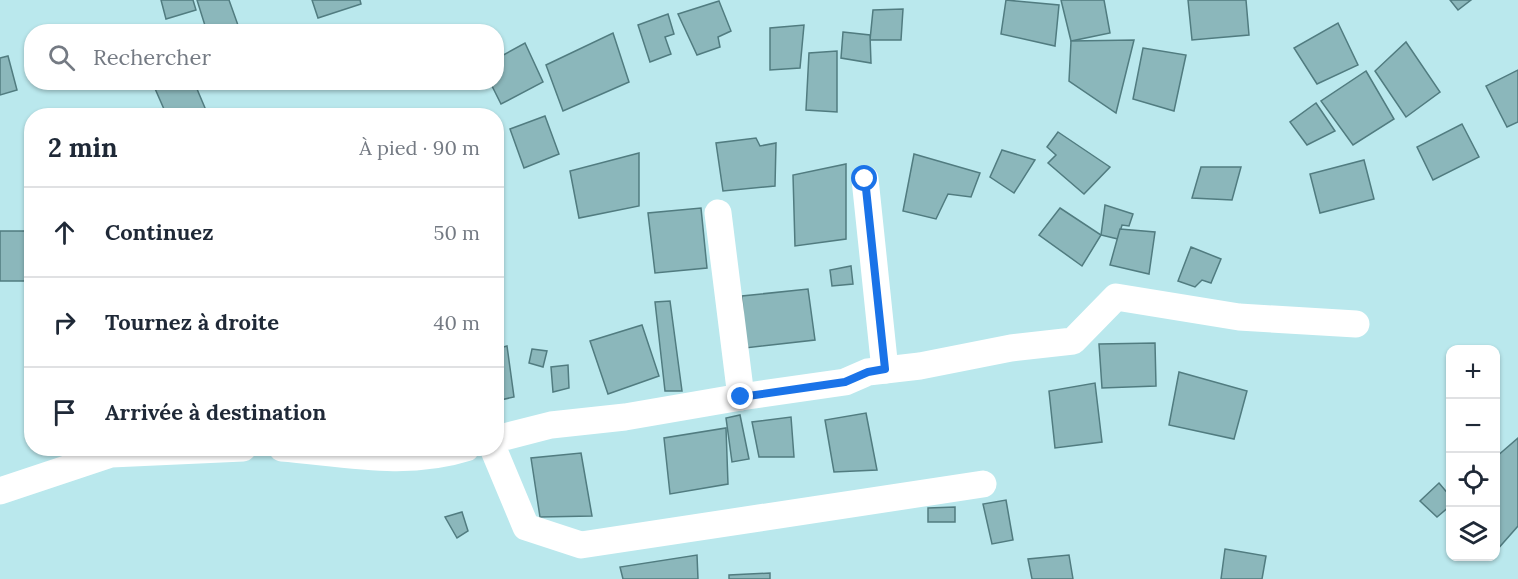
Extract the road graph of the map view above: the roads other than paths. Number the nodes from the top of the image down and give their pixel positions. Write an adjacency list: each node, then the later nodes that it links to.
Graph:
1 (865, 179): 4 (street)
2 (718, 213): 5 (street)
3 (1356, 324): 4 (street)
4 (885, 369): 5 (street)
5 (741, 397): 6 (street)
6 (504, 437)
7 (105, 456): 12 (street)
8 (371, 456): 9 (street)
9 (431, 456)
10 (496, 456): 11 (street)
11 (983, 484)
12 (0, 491)

